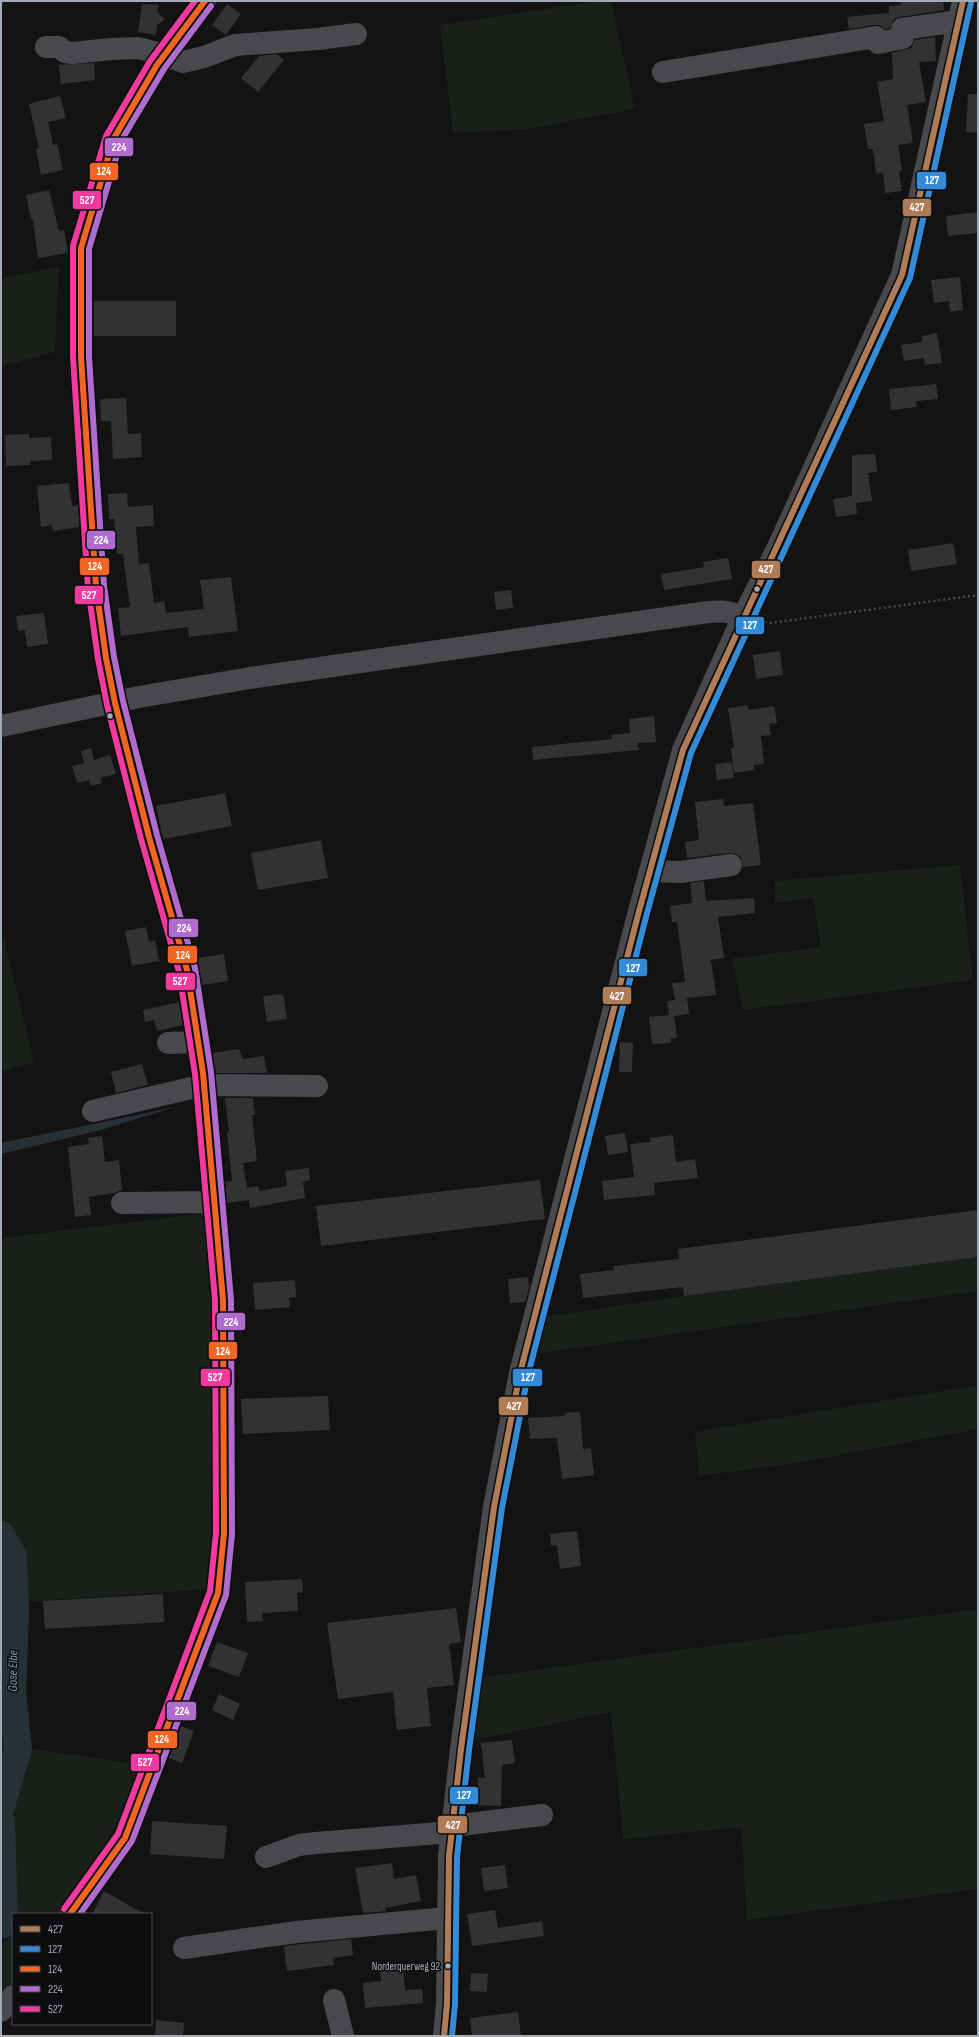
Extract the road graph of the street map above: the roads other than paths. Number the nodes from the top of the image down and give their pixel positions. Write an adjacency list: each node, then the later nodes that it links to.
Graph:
1 (205, 1): 5 (street)
2 (961, 11): 6 (street); 7 (street)
3 (356, 34): 5 (street)
4 (46, 47): 5 (street)
5 (165, 55): 8 (street)
6 (664, 72)
7 (742, 619): 8 (street); 11 (street)
8 (115, 703): 9 (street); 12 (street)
9 (1, 726)
10 (731, 865): 11 (street)
11 (650, 871): 20 (street)
12 (198, 1042): 13 (street); 14 (street)
13 (168, 1043)
14 (204, 1086): 15 (street); 16 (street); 17 (street)
15 (317, 1086)
16 (93, 1111)
17 (214, 1202): 18 (street); 22 (street)
18 (122, 1203)
19 (542, 1815): 20 (street)
20 (452, 1829): 21 (street); 23 (street)
21 (266, 1857)
22 (71, 1913)
23 (447, 1918): 24 (street); 29 (street)
24 (184, 1948)
25 (12, 1997): 27 (street)
26 (334, 2000): 28 (street)
27 (1, 2011)
28 (344, 2036)
29 (444, 2036)

